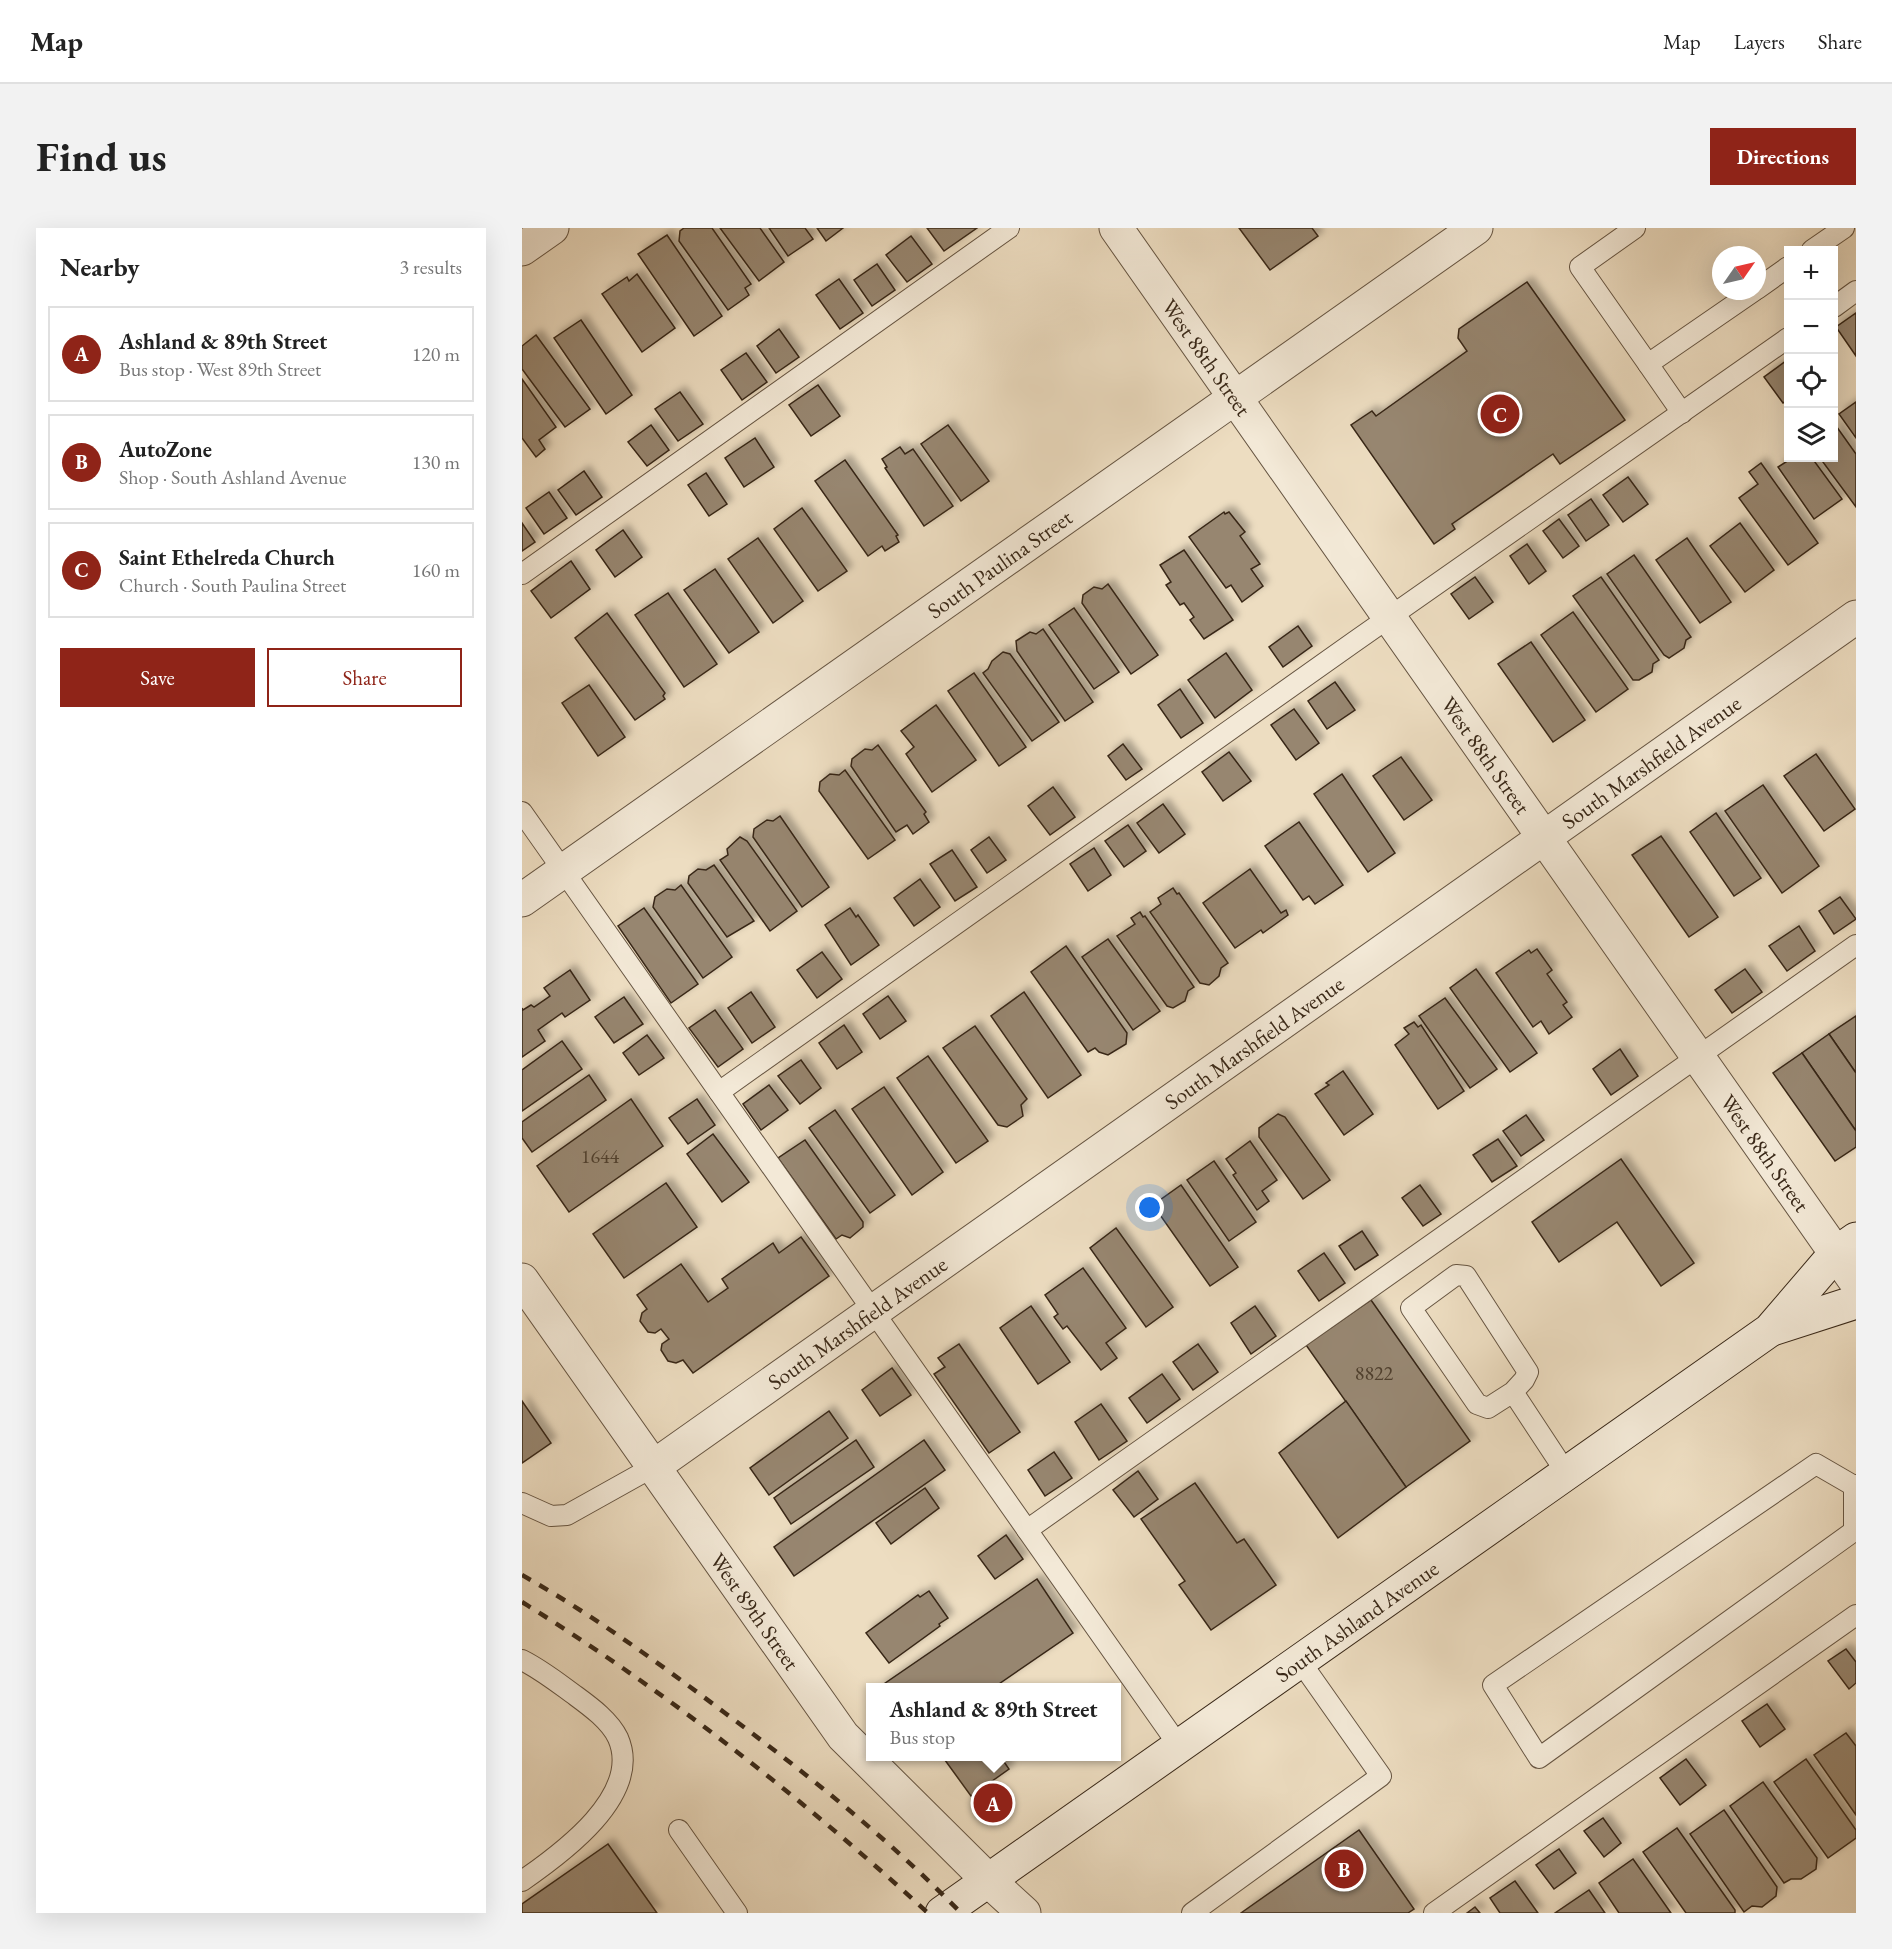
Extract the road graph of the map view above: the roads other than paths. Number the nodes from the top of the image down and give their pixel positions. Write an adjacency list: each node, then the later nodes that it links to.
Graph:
1 (552, 228): 8 (street)
2 (1009, 228): 18 (lane)
3 (1116, 228): 16 (street, West 88th Street)
4 (1476, 228): 16 (street, South Paulina Street)
5 (1635, 228): 15 (lane)
6 (1844, 228): 7 (lane)
7 (1818, 246)
8 (522, 249)
9 (1784, 270): 10 (lane)
10 (1766, 282)
11 (1856, 291): 13 (lane)
12 (1741, 300): 15 (lane)
13 (1838, 304)
14 (1784, 341): 17 (lane)
15 (1648, 364): 17 (lane)
16 (1236, 397): 19 (street, West 88th Street); 23 (street, South Paulina Street)
17 (1682, 412): 19 (lane)
18 (522, 573)
19 (1390, 616): 22 (street, West 88th Street); 27 (lane)
20 (1856, 617): 22 (street, South Marshfield Avenue)
21 (522, 812): 23 (lane)
22 (1545, 837): 26 (street, West 88th Street); 32 (street, South Marshfield Avenue)
23 (564, 871): 24 (street, South Paulina Street); 27 (lane)
24 (522, 900)
25 (1856, 945): 26 (lane)
26 (1700, 1056): 28 (street, West 88th Street); 39 (lane)
27 (718, 1092): 32 (lane)
28 (1846, 1246): 30 (street, West 88th Street); 33 (street, South Ashland Avenue)
29 (522, 1280): 35 (street, West 89th Street)
30 (1856, 1282)
31 (1856, 1302): 33 (street, South Ashland Avenue)
32 (873, 1311): 35 (street, South Marshfield Avenue); 39 (lane)
33 (1770, 1330): 36 (street, South Ashland Avenue)
34 (1513, 1392): 34 (lane); 36 (lane)
35 (653, 1467): 38 (lane); 44 (street, West 89th Street)
36 (1567, 1474): 42 (street, South Ashland Avenue)
37 (1855, 1486): 37 (lane)
38 (522, 1503)
39 (1027, 1530): 43 (lane)
40 (1856, 1615): 53 (lane)
41 (522, 1660): 48 (lane)
42 (1300, 1661): 43 (street, South Ashland Avenue); 52 (lane)
43 (1179, 1746): 47 (street, South Ashland Avenue)
44 (866, 1759)
45 (868, 1761): 47 (street, West 89th Street)
46 (679, 1830): 49 (lane)
47 (988, 1880): 50 (street, South Ashland Avenue); 51 (street, West 89th Street)
48 (522, 1881)
49 (737, 1913)
50 (942, 1913)
51 (1024, 1913)
52 (1192, 1913)
53 (1434, 1913)

